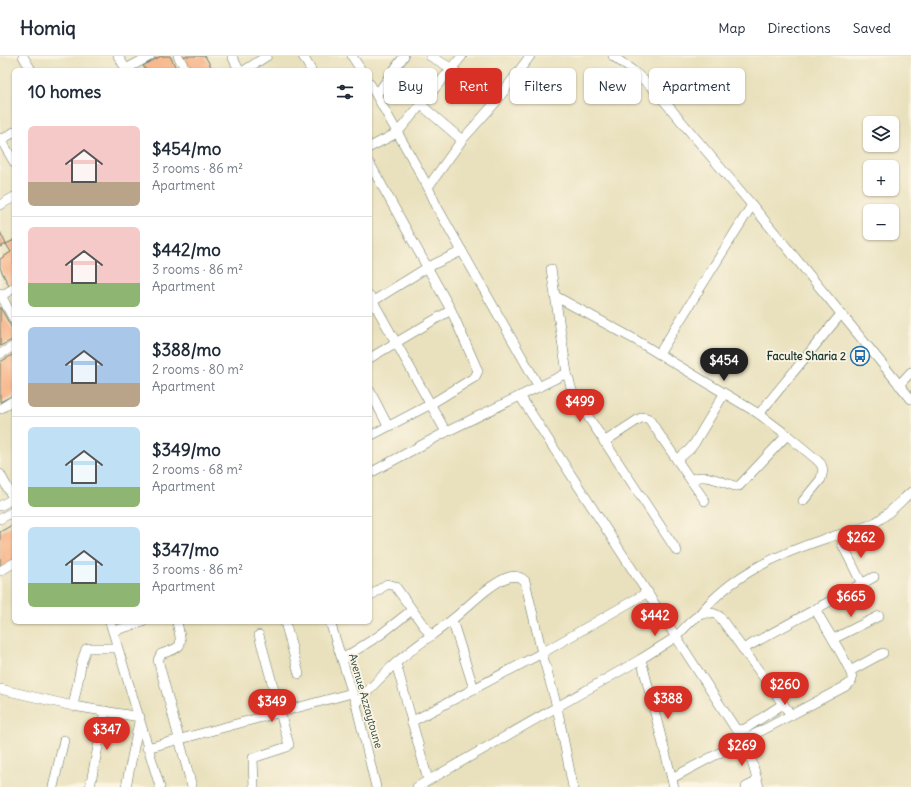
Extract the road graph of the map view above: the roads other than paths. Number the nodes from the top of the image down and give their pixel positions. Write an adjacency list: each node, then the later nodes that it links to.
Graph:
1 (23, 56): 15 (street)
2 (118, 56): 16 (street)
3 (150, 56): 14 (street)
4 (178, 56): 17 (street)
5 (232, 56): 18 (street)
6 (267, 56): 19 (street)
7 (303, 56): 20 (street)
8 (352, 56): 21 (street)
9 (430, 56): 22 (street)
10 (462, 56): 22 (street)
11 (530, 56): 27 (street)
12 (612, 56): 40 (street)
13 (401, 57): 26 (street)
14 (141, 66)
15 (30, 68)
16 (124, 68)
17 (185, 68)
18 (238, 68)
19 (248, 68)
20 (310, 68)
21 (360, 68)
22 (451, 68)
23 (445, 76): 25 (street)
24 (372, 87): 26 (street)
25 (437, 87)
26 (377, 94): 31 (street)
27 (502, 94)
28 (420, 104): 31 (street); 33 (street)
29 (494, 104): 33 (street)
30 (12, 133): 32 (street)
31 (397, 133): 34 (street); 37 (street)
32 (0, 139): 35 (street)
33 (462, 140): 37 (street)
34 (372, 146)
35 (12, 159)
36 (372, 168): 42 (street)
37 (428, 187): 41 (street)
38 (12, 198): 39 (street)
39 (0, 205)
40 (752, 205): 50 (street); 55 (street)
41 (462, 251): 42 (street); 60 (street)
42 (428, 268): 47 (street); 49 (street)
43 (551, 269): 46 (street)
44 (12, 289): 45 (street)
45 (1, 295): 51 (street)
46 (555, 296): 55 (street); 58 (street)
47 (372, 299)
48 (372, 302): 52 (street)
49 (451, 310): 52 (street); 66 (street)
50 (841, 314): 59 (street); 68 (street)
51 (12, 316)
52 (397, 342): 56 (street); 66 (street)
53 (12, 347): 54 (street)
54 (0, 354)
55 (659, 354): 61 (street)
56 (372, 357)
57 (911, 372): 59 (street)
58 (567, 373): 60 (street); 73 (street)
59 (899, 385): 64 (street)
60 (539, 386): 63 (street)
61 (724, 394): 68 (street); 74 (street)
62 (372, 395): 69 (street)
63 (520, 396): 70 (street); 92 (street)
64 (911, 399)
65 (12, 404): 67 (street)
66 (431, 404): 69 (street); 70 (street)
67 (0, 409)
68 (759, 414): 71 (street)
69 (388, 426): 72 (street)
70 (446, 432): 75 (street)
71 (787, 434): 77 (street); 82 (street)
72 (372, 435)
73 (604, 442): 74 (street); 87 (street)
74 (677, 460): 77 (street)
75 (372, 472)
76 (0, 474): 79 (street)
77 (691, 480): 81 (street)
78 (911, 492): 96 (street)
79 (12, 495)
80 (12, 499): 83 (street)
81 (705, 501)
82 (803, 501)
83 (0, 506)
84 (12, 512): 85 (street)
85 (0, 519)
86 (842, 544): 91 (street)
87 (677, 551)
88 (12, 564): 89 (street)
89 (0, 571)
90 (874, 577): 91 (street)
91 (862, 584): 95 (street)
92 (648, 592): 106 (street); 110 (street)
93 (372, 595): 94 (street)
94 (412, 610): 105 (street); 112 (street)
95 (815, 610): 107 (street); 109 (street)
96 (699, 615): 106 (street); 109 (street)
97 (879, 616): 107 (street)
98 (452, 620): 105 (street); 110 (street); 118 (street)
99 (127, 624): 103 (street)
100 (177, 624): 129 (street)
101 (286, 624): 116 (street)
102 (332, 624): 112 (street, Avenue Azzaytoune)
103 (111, 626): 108 (street)
104 (259, 635): 125 (street)
105 (431, 636): 114 (street)
106 (676, 636): 113 (street); 121 (street)
107 (833, 638): 115 (street)
108 (117, 648): 122 (street); 127 (street)
109 (743, 649): 121 (street)
110 (542, 653): 118 (street); 123 (street)
111 (883, 653): 115 (street)
112 (342, 659): 119 (street, Avenue Azzaytoune)
113 (641, 659): 123 (street); 134 (street)
114 (396, 663): 120 (street); 128 (street)
115 (850, 671): 126 (street)
116 (299, 674)
117 (0, 689): 122 (street)
118 (474, 689): 128 (street)
119 (352, 693): 120 (street, Avenue Azzaytoune); 125 (street)
120 (356, 704): 142 (street, Avenue Azzaytoune)
121 (783, 704): 126 (street)
122 (73, 706): 124 (street)
123 (557, 707): 133 (street); 144 (street)
124 (105, 711): 127 (street); 137 (street)
125 (279, 712): 129 (street); 141 (street)
126 (791, 715): 131 (street)
127 (140, 717): 132 (street); 138 (street)
128 (411, 722): 133 (street)
129 (180, 738): 132 (street); 140 (street)
130 (64, 740): 136 (street)
131 (746, 740): 134 (street); 135 (street)
132 (147, 748): 139 (street)
133 (428, 780): 143 (street)
134 (673, 782)
135 (758, 784): 145 (street)
136 (53, 787)
137 (90, 787)
138 (126, 787)
139 (160, 787)
140 (192, 787)
141 (254, 787)
142 (376, 787)
143 (417, 787)
144 (573, 787)
145 (746, 787)

